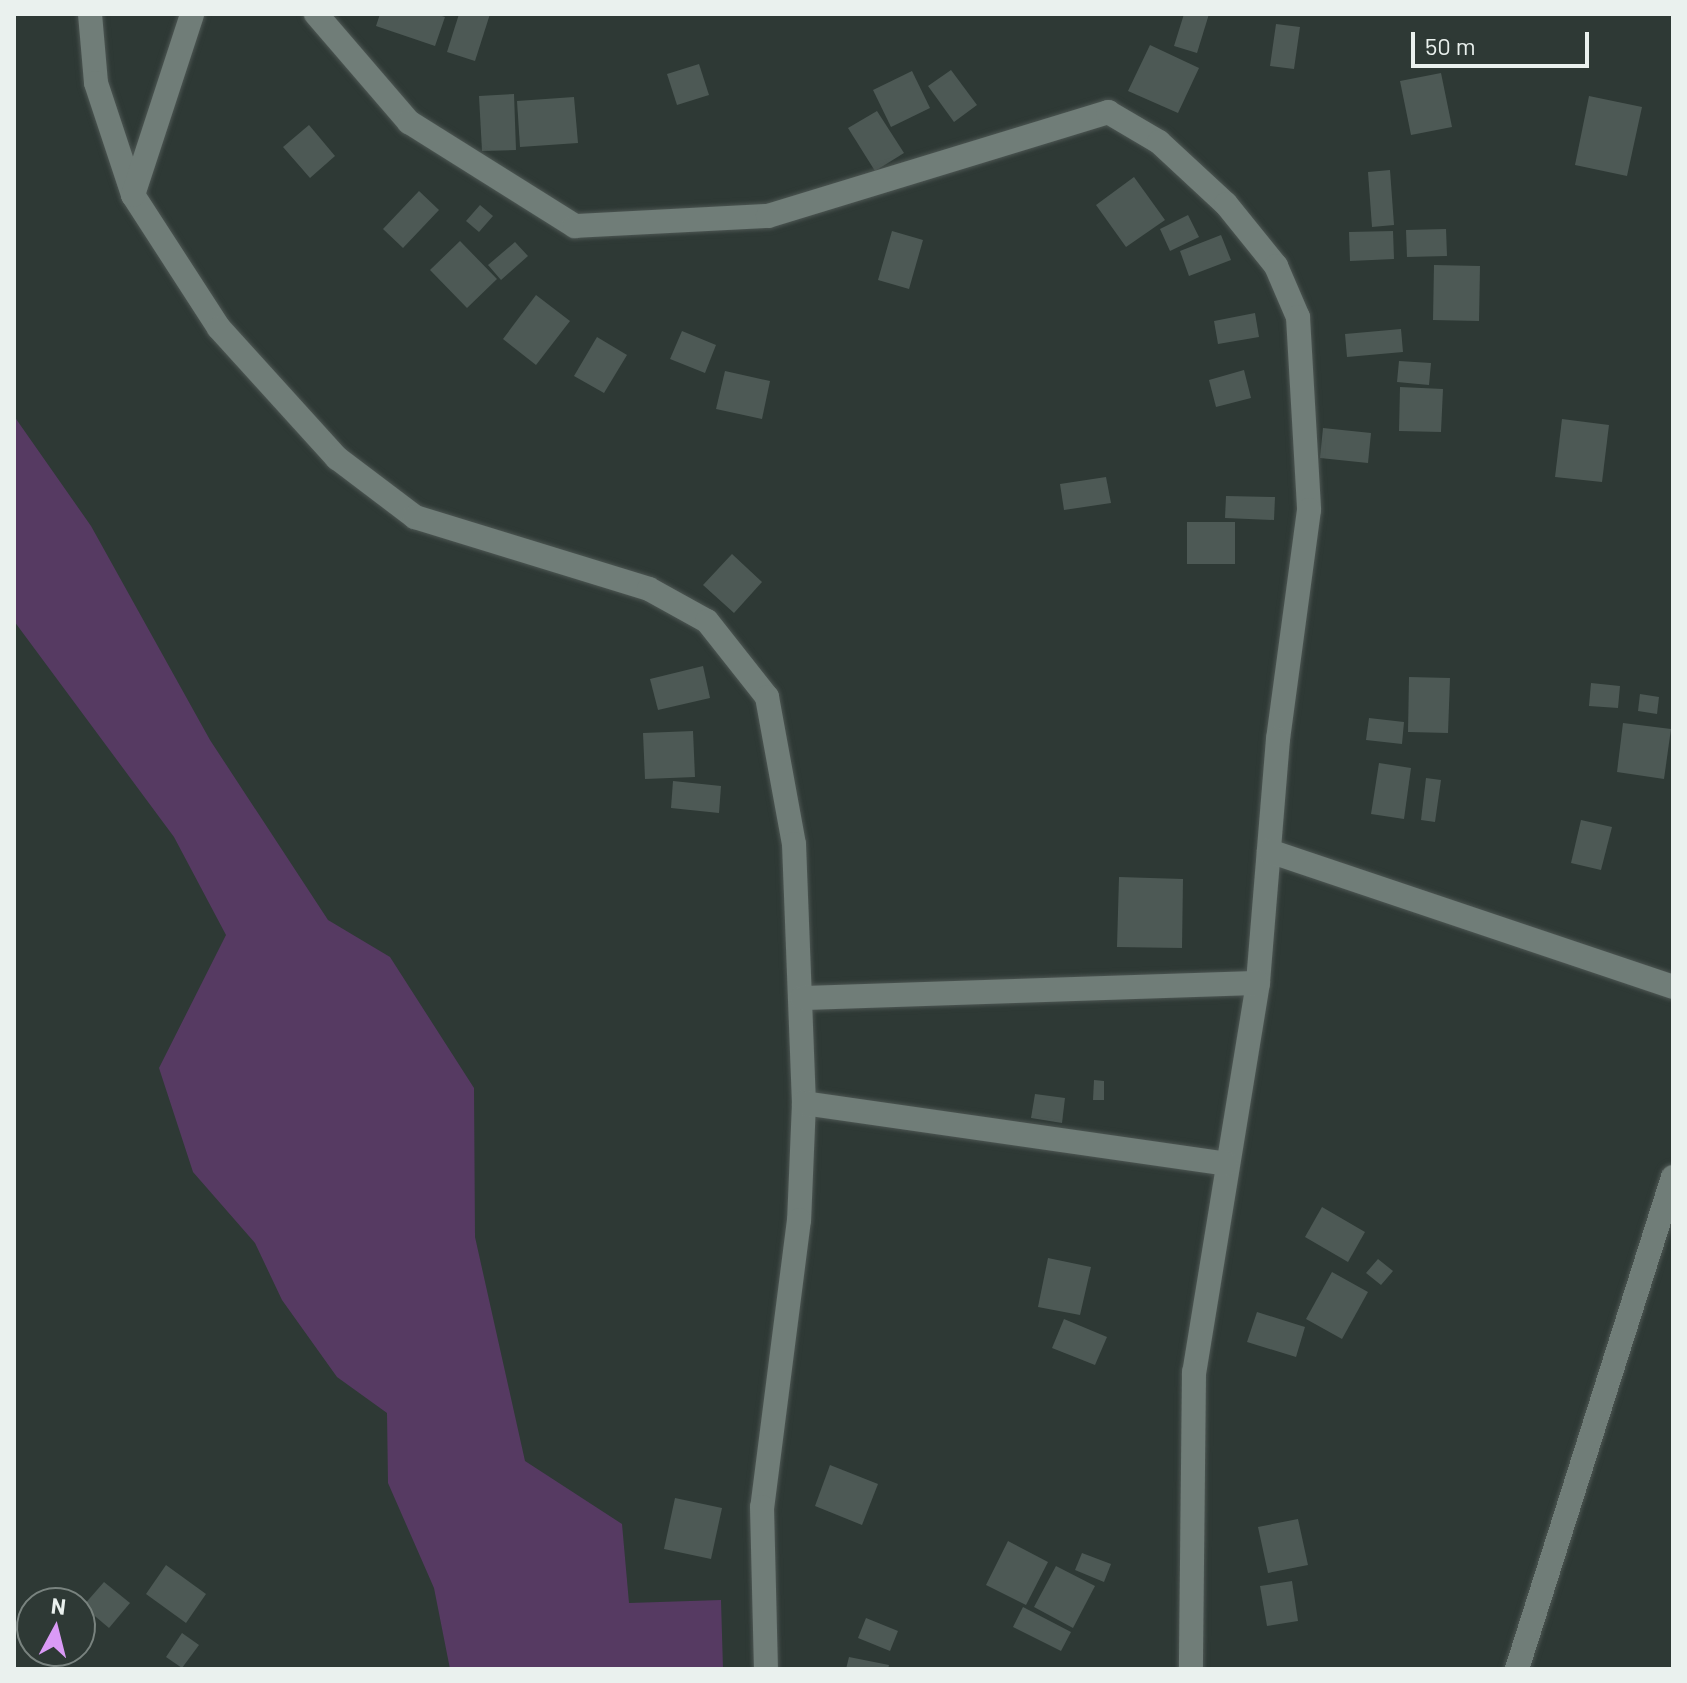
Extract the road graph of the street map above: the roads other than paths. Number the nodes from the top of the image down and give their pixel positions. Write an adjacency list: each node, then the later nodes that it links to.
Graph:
1 (90, 14): 4 (street)
2 (192, 14): 4 (street)
3 (316, 14): 5 (street)
4 (133, 195): 8 (street)
5 (1269, 851): 6 (street); 7 (street)
6 (1258, 983): 8 (street); 10 (street)
7 (1673, 987)
8 (802, 998): 9 (street)
9 (804, 1103): 10 (street); 12 (street)
10 (1226, 1164): 13 (street)
11 (1673, 1177): 14 (street)
12 (766, 1669)
13 (1191, 1669)
14 (1517, 1669)

